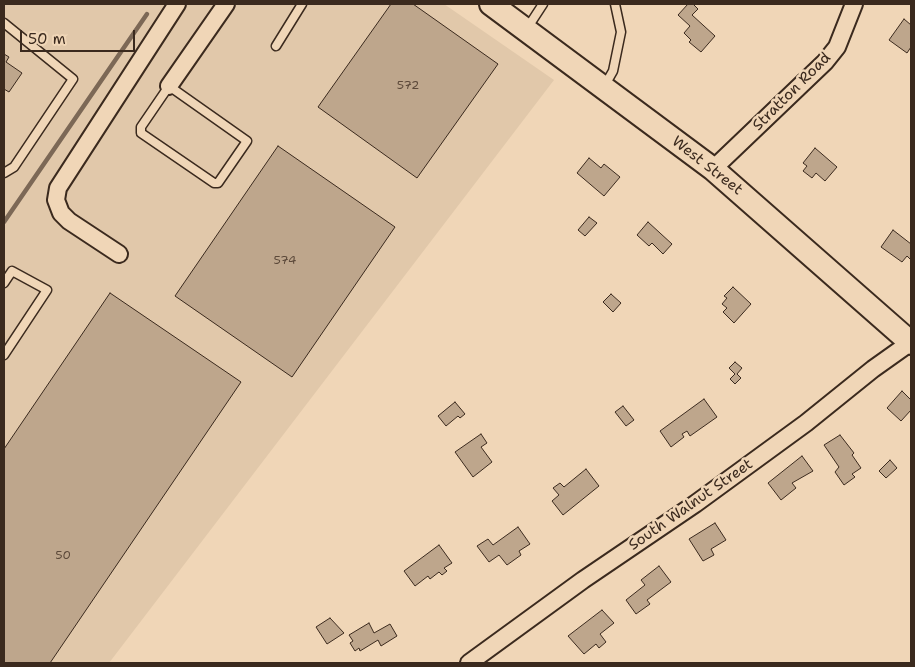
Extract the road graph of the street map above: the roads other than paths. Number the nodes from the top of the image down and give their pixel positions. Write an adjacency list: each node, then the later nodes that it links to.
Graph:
1 (177, 4): 15 (street)
2 (226, 4): 11 (street)
3 (302, 4): 10 (lane)
4 (491, 4): 9 (street, West Street)
5 (543, 4): 9 (lane)
6 (615, 4): 12 (lane)
7 (854, 4): 13 (street, Stratton Road)
8 (4, 23): 14 (lane)
9 (527, 29): 12 (street, West Street)
10 (276, 46)
11 (169, 86): 11 (lane)
12 (604, 86): 13 (street, West Street)
13 (713, 168): 17 (street, West Street)
14 (4, 173)
15 (118, 254)
16 (4, 283): 18 (lane)
17 (911, 343): 19 (street, South Walnut Street)
18 (4, 355)
19 (469, 663)

